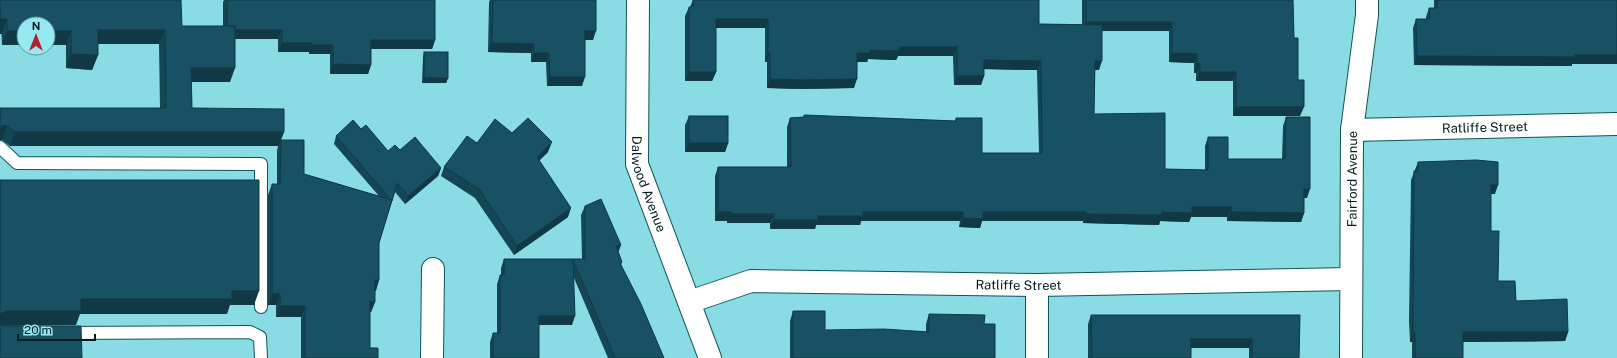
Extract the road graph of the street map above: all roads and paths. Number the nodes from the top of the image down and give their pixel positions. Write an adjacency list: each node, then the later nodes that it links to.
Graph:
1 (638, 0): 9 (street, Dalwood Avenue)
2 (1367, 0): 4 (street, Fairford Avenue)
3 (1617, 124): 4 (street, Ratliffe Street)
4 (1352, 130): 7 (street, Fairford Avenue)
5 (0, 147): 10 (lane)
6 (433, 269): 13 (street)
7 (1351, 279): 8 (street, Ratliffe Street); 16 (street, Fairford Avenue)
8 (1037, 285): 9 (street, Ratliffe Street); 15 (street)
9 (689, 302): 14 (street, Dalwood Avenue)
10 (261, 307)
11 (55, 333): 12 (lane)
12 (261, 358)
13 (432, 358)
14 (710, 358)
15 (1037, 358)
16 (1351, 358)

